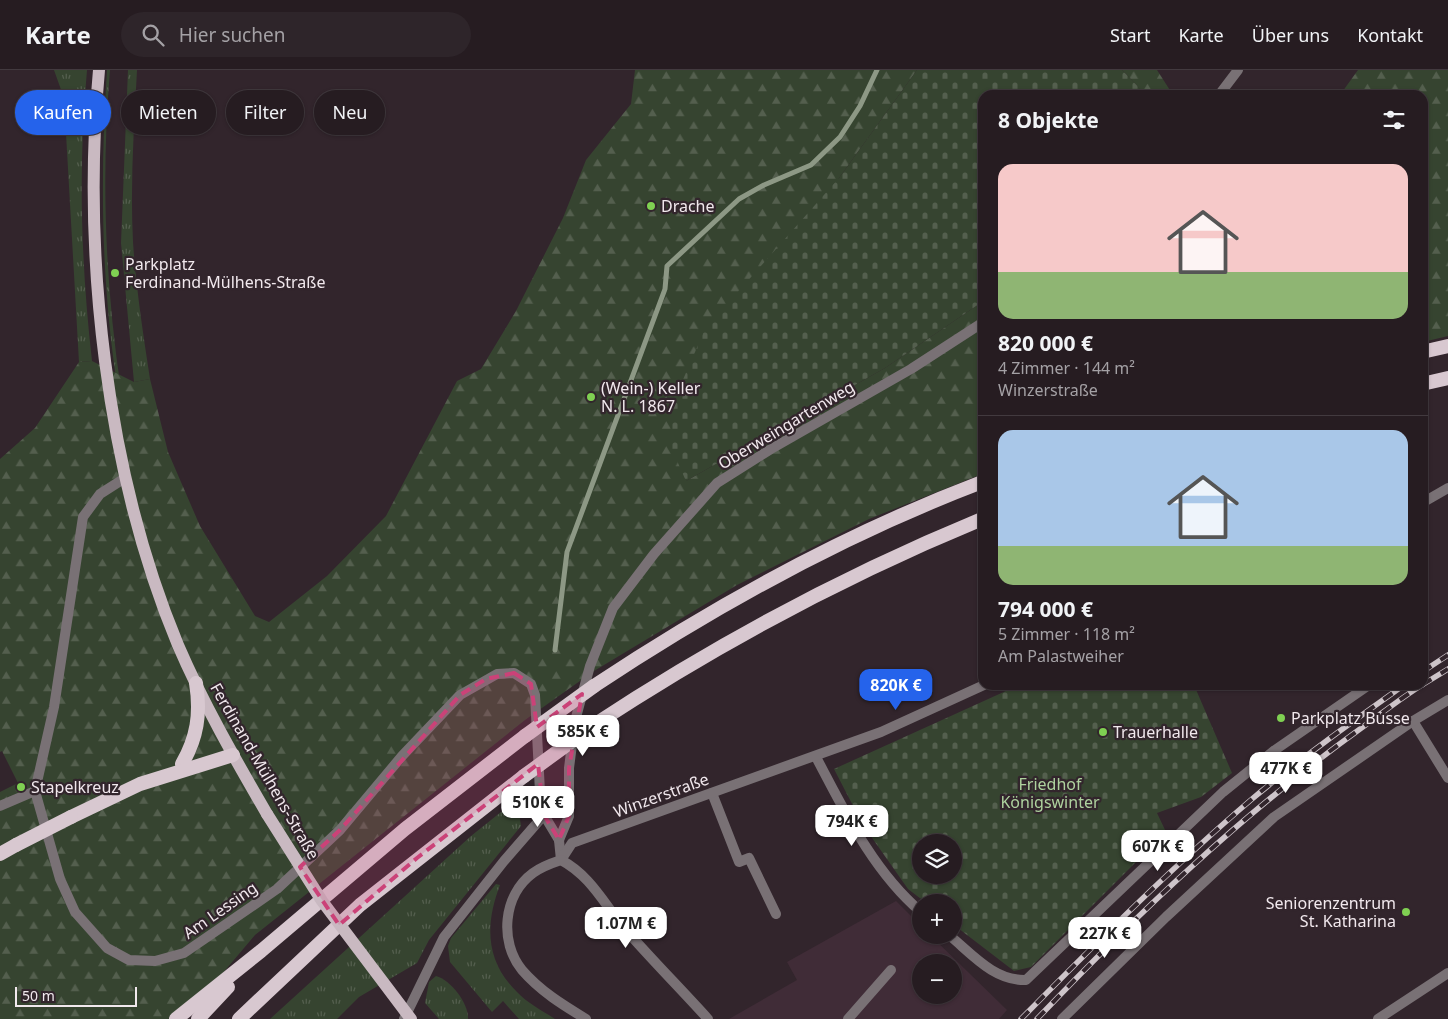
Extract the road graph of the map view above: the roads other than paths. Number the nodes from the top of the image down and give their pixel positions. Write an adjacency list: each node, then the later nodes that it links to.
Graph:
1 (99, 70): 9 (main road, Ferdinand-Mülhens-Straße)
2 (1238, 70): 3 (street)
3 (1223, 90)
4 (978, 326): 28 (street, Oberweingartenweg)
5 (1448, 346): 6 (highway)
6 (1428, 351)
7 (1448, 378): 8 (highway)
8 (1428, 383)
9 (125, 478): 14 (main road, Ferdinand-Mülhens-Straße); 24 (street, Am Lessing)
10 (978, 484): 34 (highway, bridge)
11 (1448, 488): 12 (street)
12 (1428, 500)
13 (978, 521): 37 (highway, bridge)
14 (196, 683): 19 (main road, Ferdinand-Mülhens-Straße); 21 (highway)
15 (978, 688): 20 (street, Winzerstraße)
16 (1361, 690): 33 (street)
17 (1448, 700): 18 (street)
18 (1413, 721): 23 (street); 45 (street)
19 (233, 755): 21 (highway); 22 (highway); 41 (main road, Ferdinand-Mülhens-Straße, bridge)
20 (816, 757): 25 (street, Winzerstraße); 31 (street)
21 (182, 764): 22 (highway)
22 (164, 776): 29 (highway, bridge)
23 (1448, 778)
24 (35, 791): 26 (street); 27 (street, Am Lessing)
25 (712, 793): 30 (street, Winzerstraße); 32 (street)
26 (0, 806)
27 (544, 815): 28 (street, Am Lessing); 40 (street)
28 (559, 840): 30 (street, Am Lessing)
29 (0, 854)
30 (561, 860): 42 (street, Winzerstraße); 43 (street)
31 (912, 904)
32 (776, 914)
33 (960, 944)
34 (261, 951): 38 (highway); 39 (highway)
35 (892, 970): 44 (street)
36 (1448, 973): 46 (street)
37 (244, 1016)
38 (176, 1019)
39 (198, 1019)
40 (404, 1019)
41 (411, 1019)
42 (586, 1019)
43 (708, 1019)
44 (848, 1019)
45 (1062, 1019)
46 (1378, 1019)

